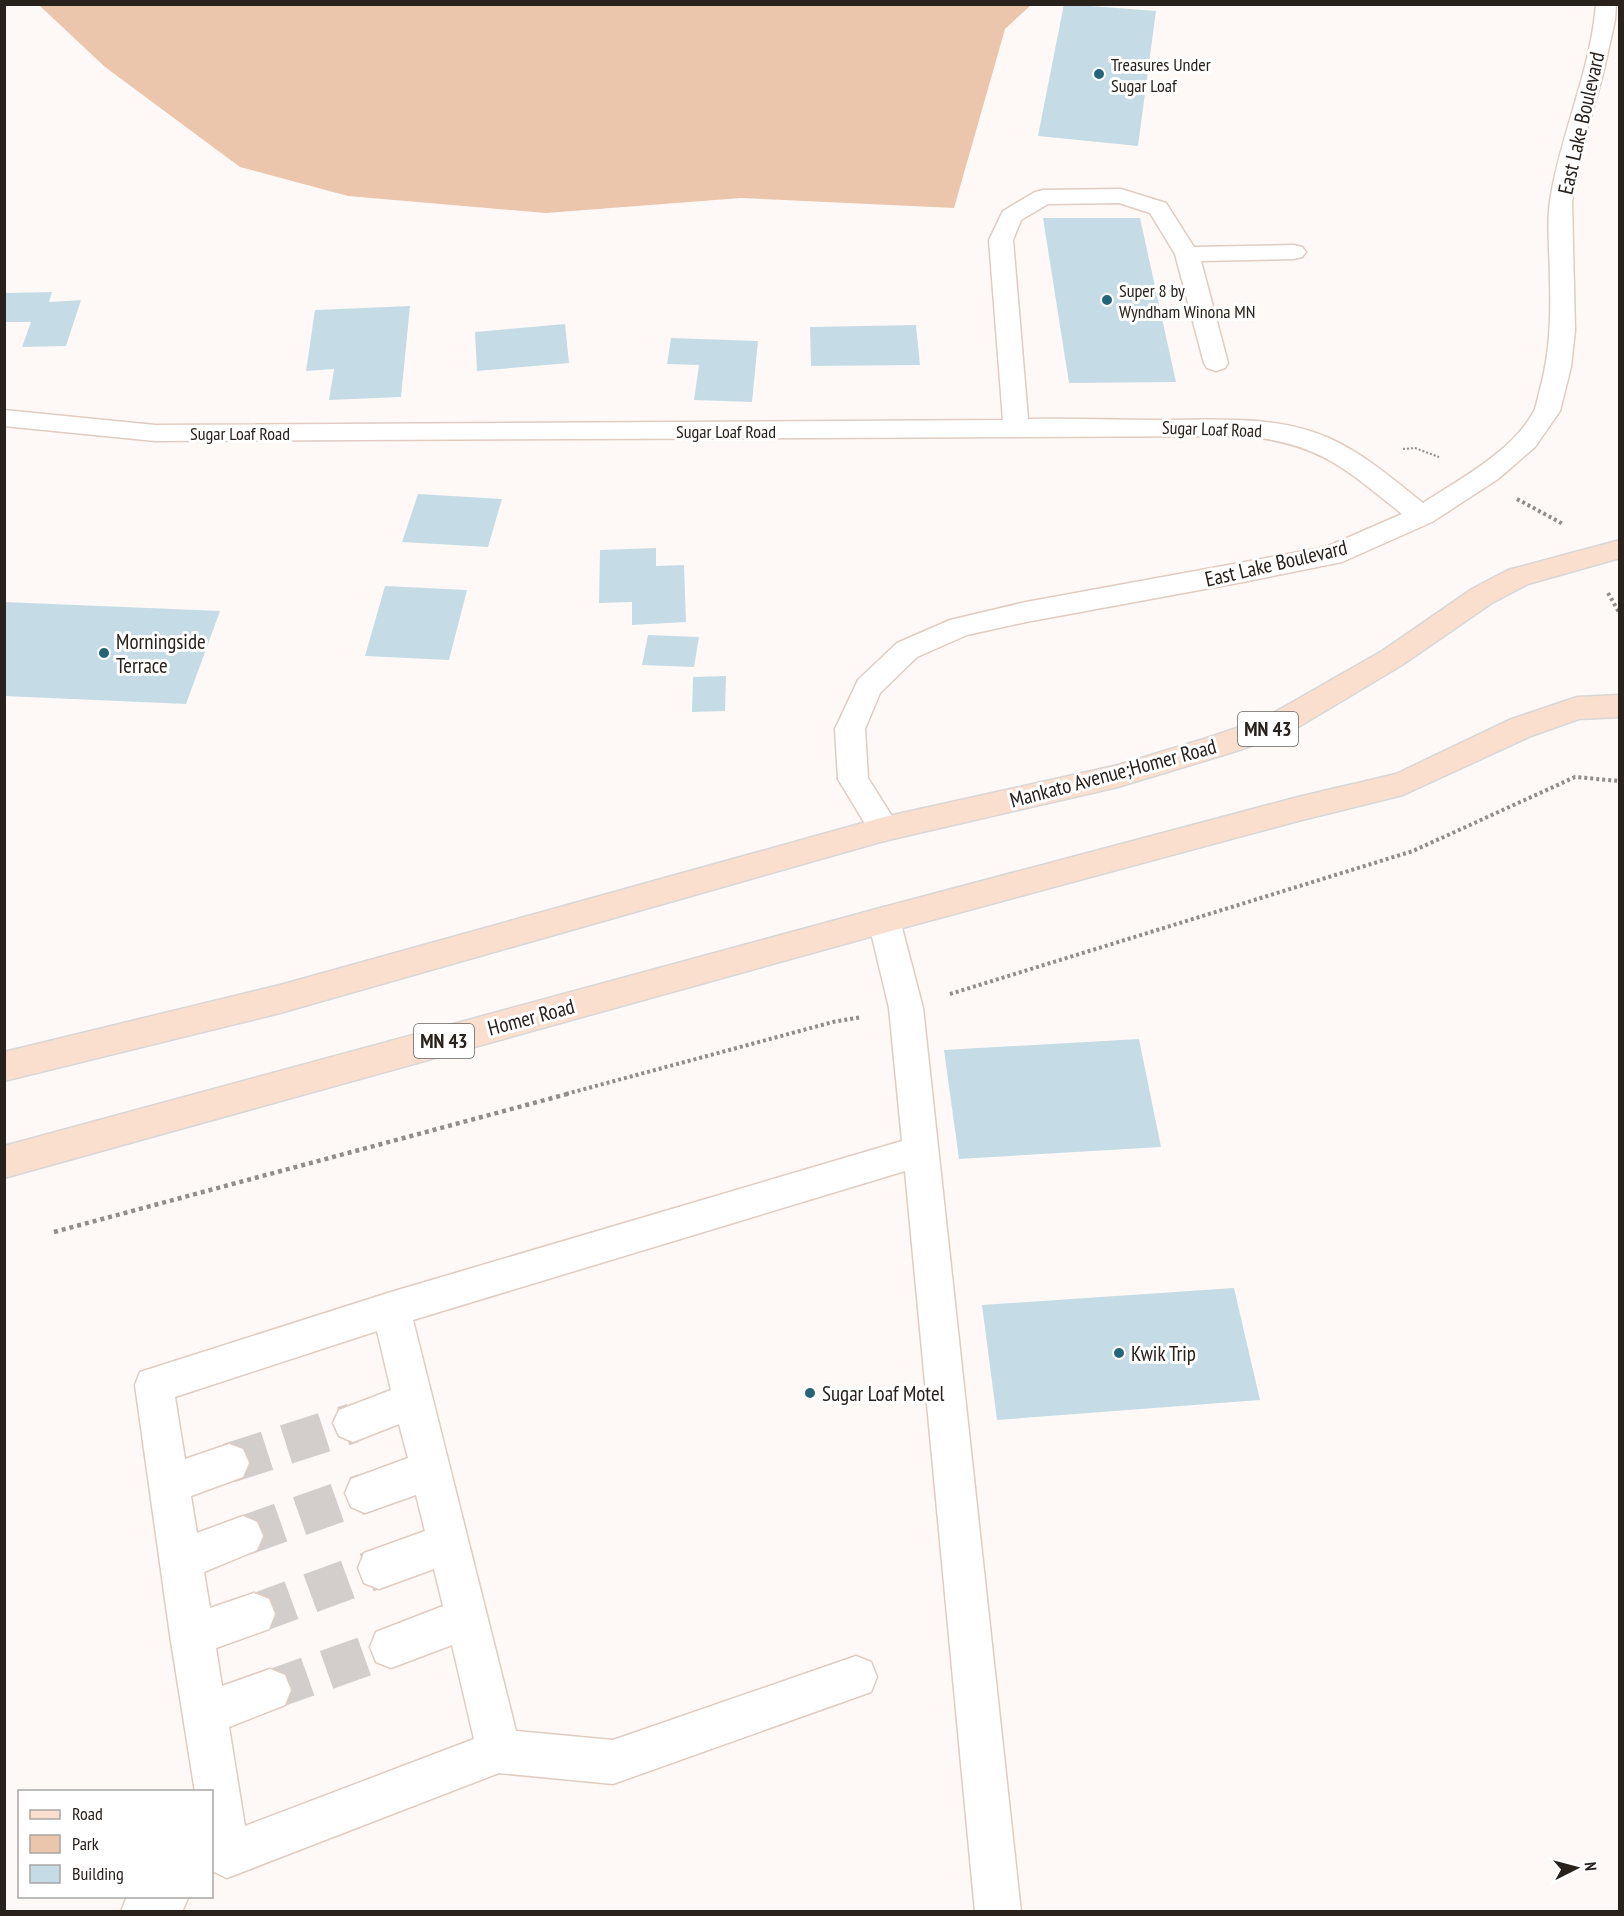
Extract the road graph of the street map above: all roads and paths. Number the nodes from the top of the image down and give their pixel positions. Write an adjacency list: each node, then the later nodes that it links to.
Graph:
1 (1606, 4): 10 (street, East Lake Boulevard)
2 (1294, 252): 3 (street)
3 (1187, 254): 4 (street); 6 (street)
4 (1216, 363)
5 (4, 418): 6 (street, Sugar Loaf Road)
6 (1016, 427): 10 (street, Sugar Loaf Road)
7 (1398, 449): 8 (path)
8 (1441, 458)
9 (1512, 496): 11 (path)
10 (1422, 516): 17 (street, East Lake Boulevard)
11 (1574, 521)
12 (1620, 549): 17 (main road, Mankato Avenue;Homer Road / MN 43)
13 (1603, 584): 14 (path)
14 (1620, 614)
15 (1620, 706): 18 (main road, MN 43)
16 (1620, 781): 19 (path)
17 (884, 829): 20 (main road, MN 43)
18 (884, 920): 19 (street); 22 (main road, Homer Road / MN 43)
19 (906, 1008): 21 (street); 23 (path)
20 (4, 1067)
21 (920, 1151): 24 (street); 48 (street)
22 (4, 1162)
23 (54, 1232)
24 (391, 1309): 25 (street); 29 (street)
25 (413, 1400): 26 (street); 28 (street)
26 (353, 1423)
27 (229, 1463): 29 (street)
28 (430, 1470): 30 (street); 32 (street)
29 (170, 1485): 33 (street)
30 (365, 1493)
31 (243, 1536): 33 (street)
32 (448, 1544): 34 (street); 36 (street)
33 (180, 1560): 37 (street)
34 (379, 1568)
35 (254, 1614): 37 (street)
36 (466, 1618): 38 (street); 42 (street)
37 (191, 1635): 41 (street)
38 (392, 1647)
39 (856, 1677): 42 (street)
40 (270, 1690): 41 (street)
41 (204, 1714): 43 (street)
42 (499, 1751): 45 (street)
43 (212, 1790)
44 (213, 1802): 45 (street)
45 (219, 1860)
46 (163, 1898): 47 (street)
47 (144, 1911)
48 (998, 1911)

